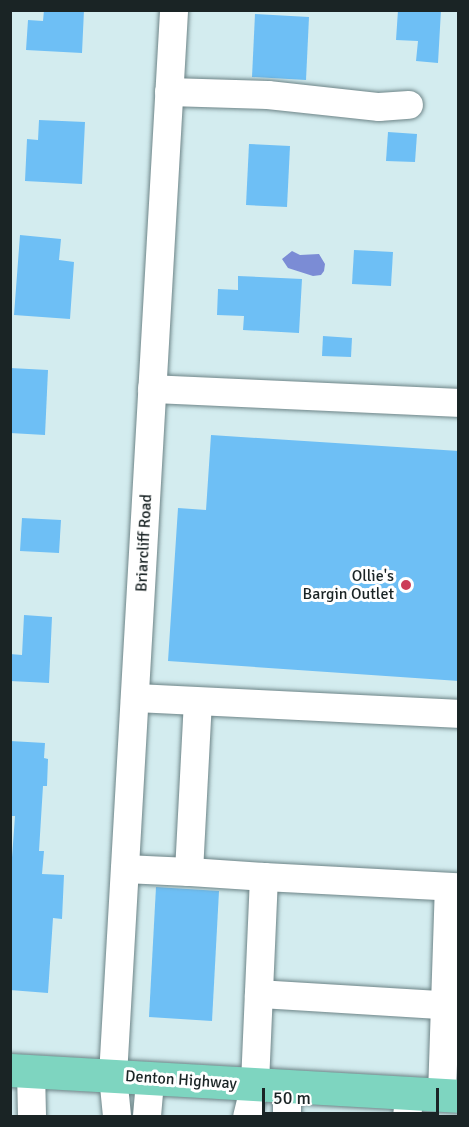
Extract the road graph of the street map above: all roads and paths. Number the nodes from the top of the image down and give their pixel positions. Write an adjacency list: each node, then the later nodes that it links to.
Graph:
1 (174, 10): 2 (street, Briarcliff Road)
2 (169, 92): 3 (street); 4 (street, Briarcliff Road)
3 (410, 105)
4 (152, 389): 5 (street); 6 (street, Briarcliff Road)
5 (459, 403)
6 (135, 698): 7 (street); 9 (street, Briarcliff Road)
7 (198, 702): 8 (street); 10 (street)
8 (459, 714)
9 (125, 869): 10 (street); 16 (street, Briarcliff Road)
10 (189, 872): 11 (street)
11 (264, 877): 12 (street); 13 (street)
12 (454, 887): 14 (street)
13 (259, 994): 14 (street); 18 (street)
14 (451, 1006): 19 (street)
15 (21, 1071): 16 (main road, Denton Highway); 21 (street)
16 (113, 1076): 17 (main road, Denton Highway); 22 (street, Briarcliff Road)
17 (150, 1078): 18 (main road, Denton Highway); 23 (street)
18 (276, 1096): 20 (main road, Denton Highway); 24 (street)
19 (450, 1096): 20 (main road, Denton Highway)
20 (409, 1105)
21 (32, 1116)
22 (117, 1116)
23 (147, 1116)
24 (247, 1116)

